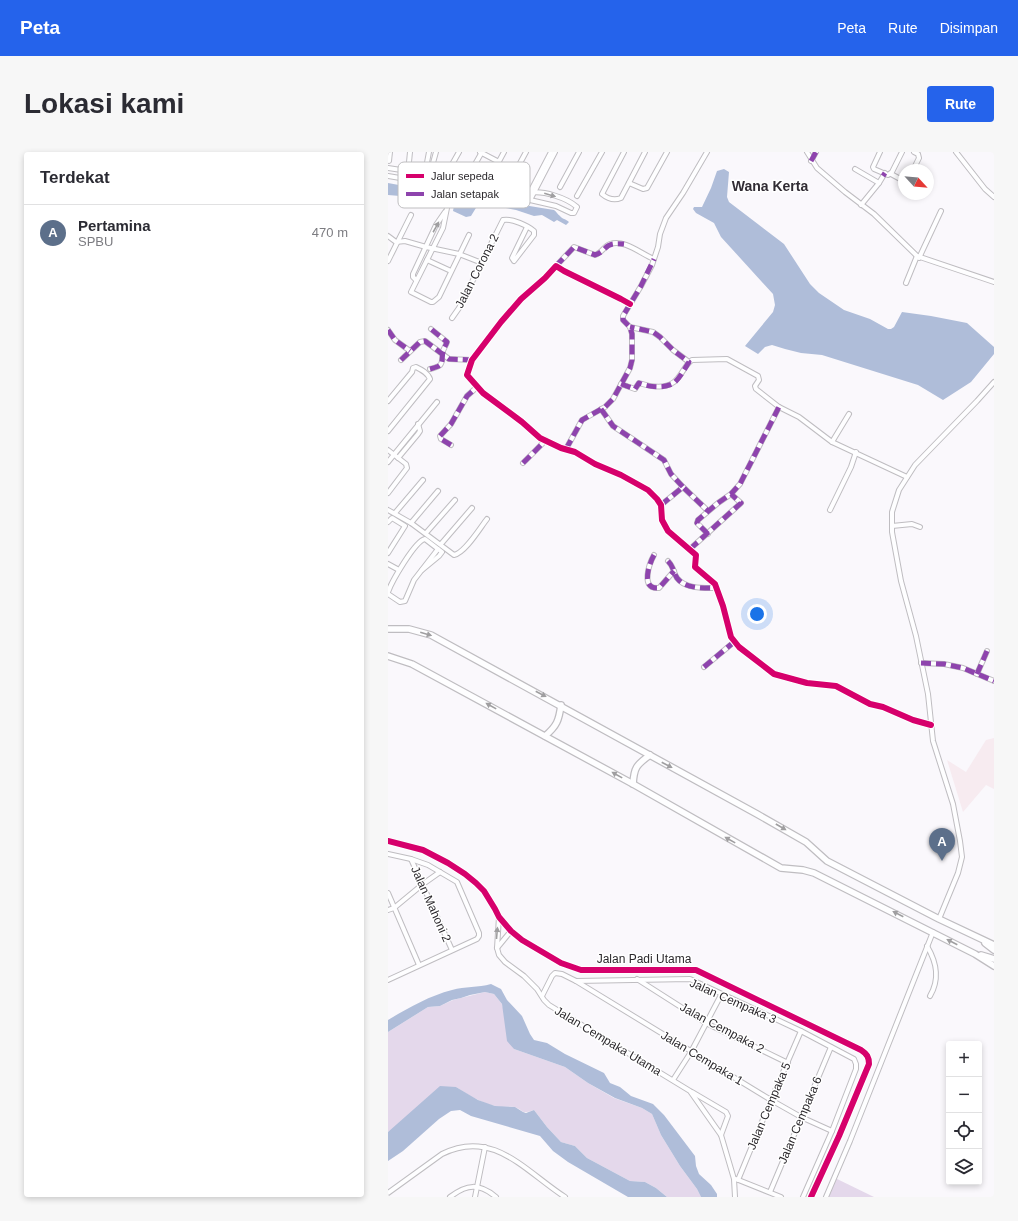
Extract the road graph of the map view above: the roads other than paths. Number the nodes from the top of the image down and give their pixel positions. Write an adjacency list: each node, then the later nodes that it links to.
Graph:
1 (390, 152): 24 (street)
2 (410, 152): 26 (street)
3 (429, 152): 27 (street)
4 (436, 152): 28 (street)
5 (459, 152): 29 (street)
6 (481, 152): 30 (street); 31 (street)
7 (504, 152): 31 (street)
8 (526, 152): 32 (street)
9 (551, 152): 45 (street)
10 (555, 152): 45 (street)
11 (579, 152): 44 (street)
12 (602, 152): 47 (street)
13 (624, 152): 42 (street)
14 (645, 152): 42 (street)
15 (661, 152): 23 (street)
16 (707, 152): 62 (street)
17 (807, 152): 25 (street)
18 (816, 152): 25 (street)
19 (880, 152): 37 (street)
20 (902, 152): 38 (street)
21 (914, 152): 33 (street)
22 (956, 152): 48 (street)
23 (667, 153): 42 (street)
24 (389, 161)
25 (811, 161): 50 (street)
26 (409, 162)
27 (428, 162)
28 (432, 162)
29 (453, 162)
30 (476, 162)
31 (499, 162)
32 (521, 162)
33 (916, 164)
34 (388, 168): 36 (street)
35 (855, 169): 43 (street)
36 (398, 170)
37 (885, 173): 38 (street); 43 (street)
38 (891, 174): 41 (street)
39 (388, 176): 40 (street)
40 (398, 178)
41 (898, 178)
42 (629, 183)
43 (879, 183): 50 (street)
44 (560, 187)
45 (532, 192): 46 (street); 49 (street, one-way to 49)
46 (530, 196)
47 (577, 196)
48 (994, 197)
49 (530, 200)
50 (861, 205): 61 (street)
51 (447, 210): 58 (street, one-way to 51); 59 (street)
52 (941, 211): 61 (street)
53 (411, 215): 57 (street)
54 (527, 227): 54 (street); 65 (street, Jalan Corona 2)
55 (388, 236): 57 (street)
56 (469, 236): 60 (street)
57 (396, 242): 58 (street); 64 (street)
58 (426, 248): 59 (street); 68 (street)
59 (432, 248): 60 (street); 63 (street)
60 (459, 254): 65 (street); 67 (street)
61 (918, 257): 69 (street); 70 (street)
62 (654, 259): 66 (street); 71 (street)
63 (427, 260): 67 (street); 68 (street)
64 (388, 261)
65 (482, 262): 72 (street, Jalan Corona 2)
66 (556, 266): 71 (street); 79 (street)
67 (451, 271): 68 (street)
68 (416, 280)
69 (994, 282)
70 (906, 283)
71 (630, 304): 73 (street)
72 (452, 318)
73 (630, 327): 80 (street); 83 (street)
74 (430, 329): 77 (street)
75 (388, 330): 76 (street)
76 (410, 351): 77 (street); 78 (street)
77 (443, 355): 79 (street); 81 (street)
78 (401, 360)
79 (472, 360): 84 (street)
80 (689, 362): 83 (street); 87 (street)
81 (430, 369)
82 (994, 382): 102 (street)
83 (621, 384): 88 (street)
84 (477, 387): 92 (street); 94 (street)
85 (388, 401): 91 (street)
86 (437, 402): 90 (street)
87 (779, 407): 93 (street); 107 (street)
88 (601, 409): 95 (street); 104 (street)
89 (849, 414): 93 (street)
90 (418, 424): 98 (street); 99 (street)
91 (388, 431)
92 (546, 440): 95 (street); 101 (street)
93 (832, 442): 97 (street)
94 (451, 445)
95 (566, 449): 109 (street)
96 (388, 450): 98 (street)
97 (856, 452): 102 (street); 112 (street)
98 (394, 454): 99 (street); 100 (street)
99 (398, 458): 106 (street)
100 (388, 462)
101 (523, 463)
102 (907, 477): 118 (street)
103 (423, 480): 114 (street)
104 (683, 487): 109 (street); 113 (street)
105 (438, 491): 117 (street)
106 (388, 493)
107 (731, 494): 113 (street); 121 (street)
108 (455, 500): 120 (street)
109 (661, 505): 123 (street)
110 (472, 508): 122 (street)
111 (388, 510): 114 (street)
112 (830, 510)
113 (708, 511): 121 (street)
114 (394, 516): 116 (street); 117 (street); 124 (street)
115 (487, 519): 122 (street)
116 (388, 522)
117 (411, 523): 120 (street)
118 (892, 526): 119 (street); 136 (street)
119 (920, 527)
120 (426, 533): 122 (street)
121 (708, 534): 123 (street)
122 (441, 544)
123 (690, 549): 130 (street)
124 (388, 553)
125 (654, 555): 129 (street)
126 (668, 561): 129 (street)
127 (388, 564): 128 (street)
128 (399, 570): 131 (street); 131 (street)
129 (674, 571): 130 (street)
130 (716, 588): 133 (street)
131 (388, 593)
132 (388, 629): 140 (street, one-way to 140)
133 (734, 642): 137 (street); 141 (street)
134 (987, 651): 138 (street)
135 (388, 656): 142 (street, one-way to 135)
136 (921, 664): 138 (street); 141 (street)
137 (704, 667)
138 (977, 674): 139 (street)
139 (994, 681)
140 (562, 705): 142 (street); 143 (street)
141 (932, 725): 154 (street)
142 (545, 736): 144 (street, one-way to 142)
143 (650, 756): 144 (street); 154 (street, one-way to 154)
144 (633, 784): 156 (street, one-way to 144)
145 (388, 841): 153 (street, Jalan Padi Utama)
146 (388, 854): 147 (street)
147 (411, 859): 148 (street); 149 (street, Jalan Mahoni 2)
148 (440, 872): 149 (street); 161 (street)
149 (423, 884): 151 (street); 161 (street, Jalan Mahoni 2)
150 (388, 892): 151 (street)
151 (394, 908): 152 (street); 165 (street)
152 (388, 910)
153 (499, 917): 155 (street, Jalan Padi Utama); 160 (street, one-way to 153)
154 (939, 919): 157 (street)
155 (511, 930): 160 (street); 196 (street, Jalan Padi Utama)
156 (933, 932): 159 (street); 163 (street, one-way to 156)
157 (982, 940): 158 (street); 162 (street)
158 (994, 945)
159 (927, 946): 172 (street); 197 (street)
160 (497, 948): 171 (street, Jalan Cempaka Utama)
161 (452, 950): 165 (street)
162 (994, 950)
163 (975, 954): 164 (street); 166 (street)
164 (994, 959)
165 (419, 965): 168 (street)
166 (994, 966)
167 (636, 979): 169 (street, Jalan Cempaka 3); 170 (street, Jalan Cempaka 3); 173 (street, Jalan Cempaka 2)
168 (388, 980)
169 (576, 981): 171 (street, Jalan Cempaka 3); 176 (street, Jalan Cempaka 1)
170 (721, 995): 173 (street); 174 (street, Jalan Cempaka 3)
171 (542, 996): 178 (street, Jalan Cempaka Utama)
172 (930, 996)
173 (706, 1023): 176 (street); 177 (street, Jalan Cempaka 2)
174 (801, 1031): 175 (street, Jalan Cempaka 3); 177 (street, Jalan Cempaka 5)
175 (831, 1047): 181 (street, Jalan Cempaka 6); 182 (street, Jalan Cempaka 3)
176 (691, 1052): 178 (street); 180 (street, Jalan Cempaka 1)
177 (788, 1063): 180 (street, Jalan Cempaka 5)
178 (673, 1080): 179 (street, Jalan Cempaka Utama)
179 (690, 1091): 183 (street); 183 (street)
180 (771, 1100): 181 (street, Jalan Cempaka 1); 185 (street, Jalan Cempaka 5)
181 (801, 1117): 182 (street, Jalan Cempaka 1); 187 (street, Jalan Cempaka 6)
182 (832, 1131): 195 (street)
183 (721, 1135): 185 (street)
184 (485, 1147): 186 (street); 188 (street); 192 (street)
185 (736, 1179): 187 (street); 193 (street)
186 (477, 1186): 189 (street); 190 (street); 191 (street)
187 (770, 1192): 194 (street)
188 (388, 1193)
189 (450, 1197)
190 (475, 1197)
191 (496, 1197)
192 (565, 1197)
193 (735, 1197)
194 (781, 1197)
195 (803, 1197)
196 (811, 1197)
197 (826, 1197)

